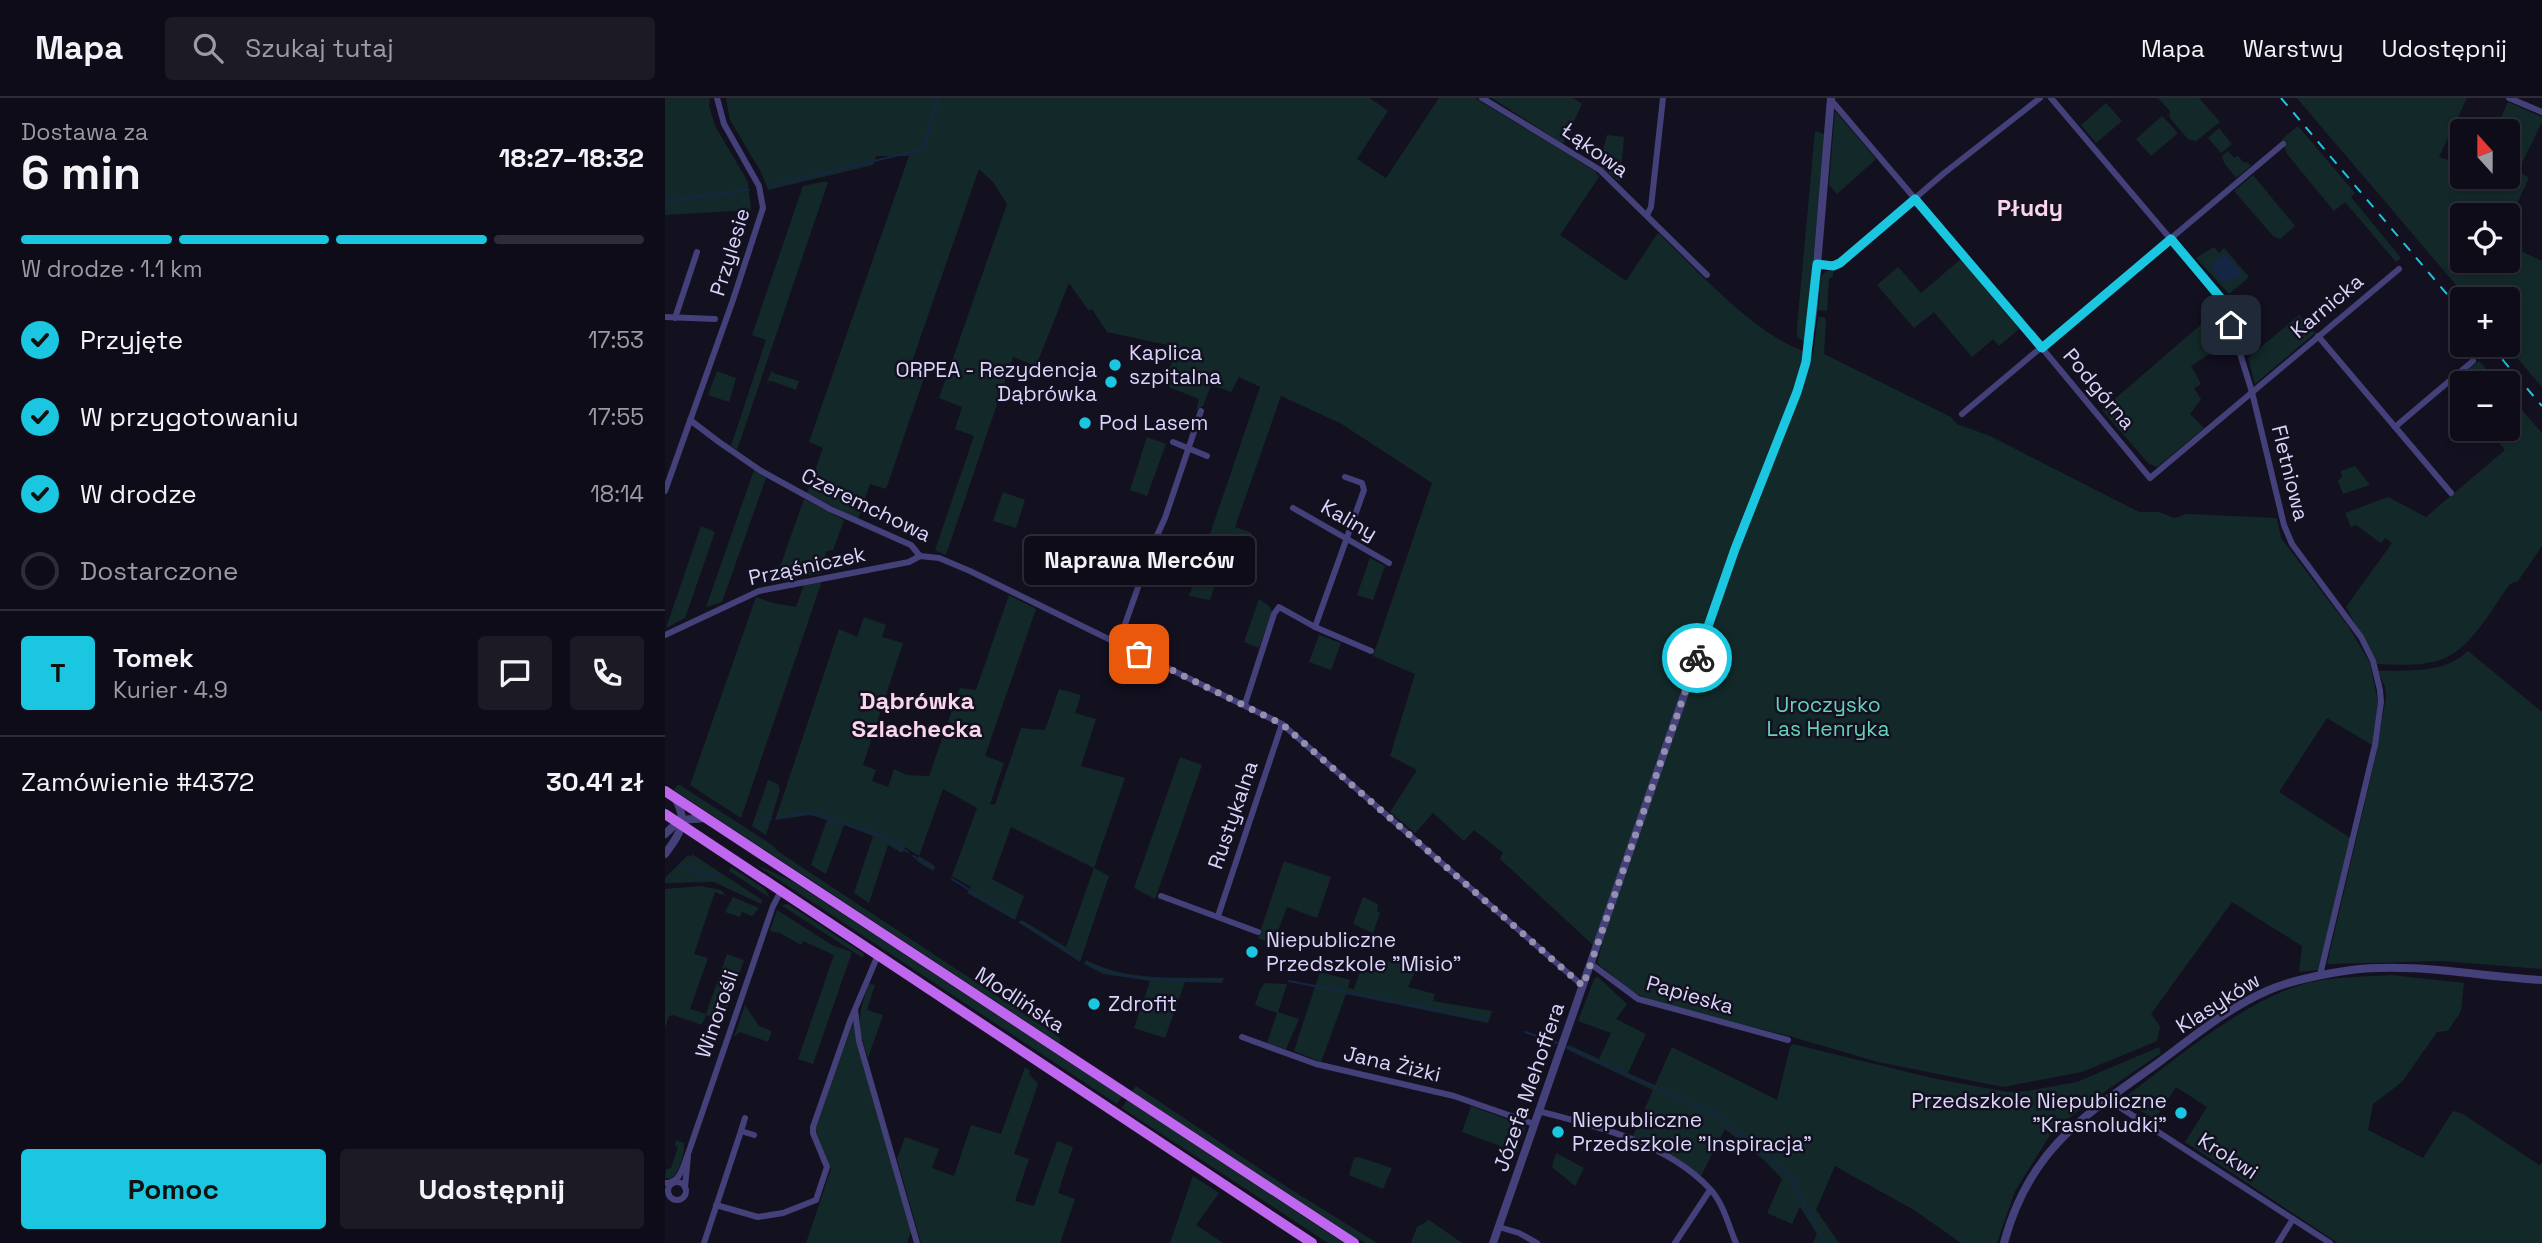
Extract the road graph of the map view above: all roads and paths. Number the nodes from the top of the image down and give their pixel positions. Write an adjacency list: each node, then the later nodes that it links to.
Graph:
1 (717, 98): 26 (street, Przylesie)
2 (1482, 98): 11 (street, Łąkowa)
3 (1663, 98): 11 (street)
4 (2040, 98): 10 (street)
5 (2051, 98): 12 (street, Fletniowa)
6 (2509, 98): 8 (street)
7 (1831, 99): 10 (street, Podgórna); 14 (street, Józefa Mehoffera)
8 (2542, 112)
9 (2283, 144): 12 (street)
10 (1915, 199): 14 (street); 21 (street, Podgórna)
11 (1647, 215): 16 (street, Łąkowa)
12 (2171, 239): 21 (street); 23 (street, Fletniowa)
13 (697, 252): 18 (street)
14 (1817, 264): 59 (street, Józefa Mehoffera)
15 (2399, 269): 20 (street, Karnicka)
16 (1707, 275)
17 (665, 317): 18 (street)
18 (675, 318): 19 (street)
19 (715, 319)
20 (2318, 336): 23 (street, Karnicka); 27 (street)
21 (2042, 348): 25 (street); 32 (street, Podgórna)
22 (2473, 361): 27 (street)
23 (2252, 392): 32 (street, Karnicka); 60 (street, Fletniowa)
24 (1201, 411): 29 (street)
25 (1962, 414)
26 (690, 419): 33 (street, Przylesie); 37 (street, Czeremchowa)
27 (2395, 427): 34 (street)
28 (1173, 442): 29 (street)
29 (1189, 448): 30 (street); 41 (street)
30 (1207, 456)
31 (1345, 477): 36 (street)
32 (2150, 478)
33 (665, 491)
34 (2451, 493)
35 (1293, 508): 36 (street, Kaliny)
36 (1348, 540): 38 (street, Kaliny); 39 (street)
37 (920, 556): 40 (street, Prząśniczek); 41 (street, Czeremchowa)
38 (1388, 563)
39 (1315, 627): 42 (street); 43 (street)
40 (665, 635)
41 (1118, 644): 43 (street, Czeremchowa)
42 (1371, 651)
43 (1245, 704): 44 (street, Czeremchowa)
44 (1282, 724): 56 (street, Rustykalna); 62 (street, Czeremchowa)
45 (665, 791): 46 (main road, Modlińska)
46 (675, 798): 48 (main road, Modlińska); 49 (street)
47 (665, 815): 49 (main road, Modlińska); 50 (street)
48 (706, 818): 49 (street); 84 (main road, Modlińska)
49 (681, 822): 50 (street); 51 (main road, Modlińska); 52 (street)
50 (665, 834)
51 (697, 835): 52 (street); 54 (main road, Modlińska)
52 (674, 842): 53 (street)
53 (665, 854)
54 (781, 891): 58 (main road, Modlińska); 72 (street, Winorośli)
55 (1161, 896): 56 (street)
56 (1218, 916): 57 (street)
57 (1258, 932)
58 (878, 955): 63 (street); 83 (main road, Modlińska)
59 (1591, 964): 62 (street, Józefa Mehoffera); 65 (street, Papieska)
60 (2320, 975): 61 (street, Klasyków); 66 (street, Klasyków)
61 (2542, 980)
62 (1583, 986): 67 (street, Józefa Mehoffera)
63 (855, 1010): 78 (street); 82 (street)
64 (1242, 1037): 69 (street, Jana Żiżki)
65 (1789, 1040)
66 (2107, 1099): 79 (street, Krokwi); 89 (street, Klasyków)
67 (1538, 1111): 69 (street, Józefa Mehoffera); 76 (street)
68 (745, 1118): 70 (street)
69 (1534, 1124): 80 (street, Józefa Mehoffera)
70 (741, 1131): 71 (street); 78 (street)
71 (754, 1135)
72 (689, 1151): 73 (street, Winorośli); 75 (street, Winorośli)
73 (674, 1182): 74 (street); 75 (street); 77 (street)
74 (665, 1183)
75 (685, 1187): 77 (street)
76 (1710, 1190): 87 (street); 88 (street)
77 (667, 1192)
78 (716, 1205): 81 (street)
79 (2293, 1219): 90 (street); 91 (street, Krokwi)
80 (1499, 1227): 85 (street, Józefa Mehoffera); 86 (street)
81 (703, 1243)
82 (916, 1243)
83 (1312, 1243)
84 (1353, 1243)
85 (1493, 1243)
86 (1537, 1243)
87 (1675, 1243)
88 (1736, 1243)
89 (2004, 1243)
90 (2277, 1243)
91 (2330, 1243)

